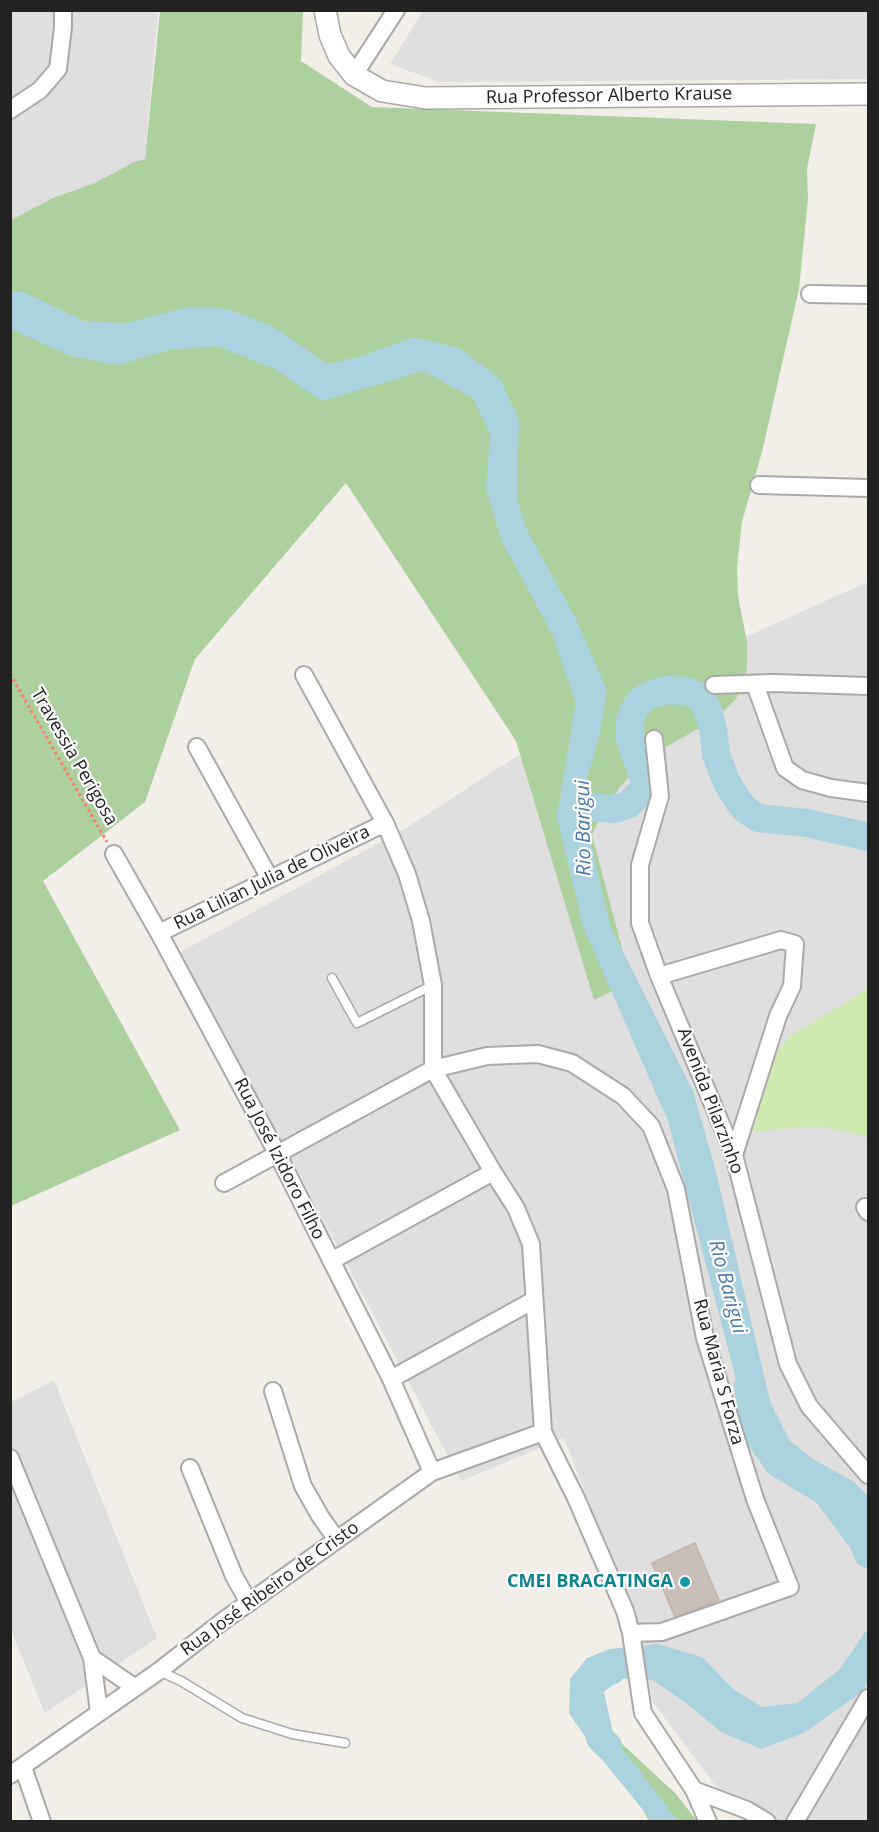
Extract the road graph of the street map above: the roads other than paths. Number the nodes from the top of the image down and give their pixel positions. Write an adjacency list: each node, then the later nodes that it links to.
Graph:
1 (63, 10): 6 (street)
2 (325, 10): 4 (street)
3 (396, 10): 4 (street)
4 (354, 75): 5 (street, Rua Professor Alberto Krause)
5 (868, 94)
6 (10, 110)
7 (810, 294): 8 (street)
8 (868, 295)
9 (759, 485): 10 (street)
10 (868, 488)
11 (304, 675): 18 (street)
12 (755, 684): 13 (street); 14 (street); 17 (street)
13 (714, 685)
14 (868, 686)
15 (654, 739): 22 (street, Avenida Pilarzinho)
16 (197, 747): 20 (street)
17 (868, 793)
18 (385, 823): 20 (street, Rua Lilian Julia de Oliveira); 24 (street)
19 (114, 854): 21 (street, Rua José Izidoro Filho)
20 (270, 879): 21 (street, Rua Lilian Julia de Oliveira)
21 (159, 933): 26 (street, Rua José Izidoro Filho)
22 (659, 976): 27 (street, Avenida Pilarzinho); 27 (street)
23 (332, 978): 24 (lane)
24 (433, 985): 25 (street)
25 (433, 1070): 26 (street); 28 (street); 41 (street, Rua Maria S Forza)
26 (277, 1153): 29 (street); 30 (street, Rua José Izidoro Filho)
27 (734, 1155): 38 (street, Avenida Pilarzinho)
28 (493, 1172): 30 (street); 31 (street)
29 (224, 1183)
30 (331, 1261): 32 (street, Rua José Izidoro Filho)
31 (534, 1300): 32 (street); 34 (street)
32 (391, 1379): 37 (street, Rua José Izidoro Filho)
33 (273, 1391): 39 (street)
34 (543, 1432): 37 (street, Rua José Ribeiro de Cristo); 41 (street)
35 (10, 1458): 42 (street)
36 (190, 1468): 40 (street)
37 (432, 1472): 39 (street, Rua José Ribeiro de Cristo)
38 (868, 1475)
39 (337, 1540): 40 (street, Rua José Ribeiro de Cristo)
40 (249, 1603): 43 (street, Rua José Ribeiro de Cristo)
41 (631, 1637): 49 (street)
42 (92, 1658): 44 (street); 46 (street)
43 (159, 1671): 44 (street, Rua José Ribeiro de Cristo); 47 (lane)
44 (134, 1687): 46 (street, Rua José Ribeiro de Cristo)
45 (868, 1698): 53 (street)
46 (99, 1712): 48 (street, Rua José Ribeiro de Cristo)
47 (345, 1743)
48 (16, 1771): 50 (street)
49 (694, 1790): 51 (street); 52 (street)
50 (42, 1821)
51 (708, 1821)
52 (767, 1821)
53 (795, 1821)

